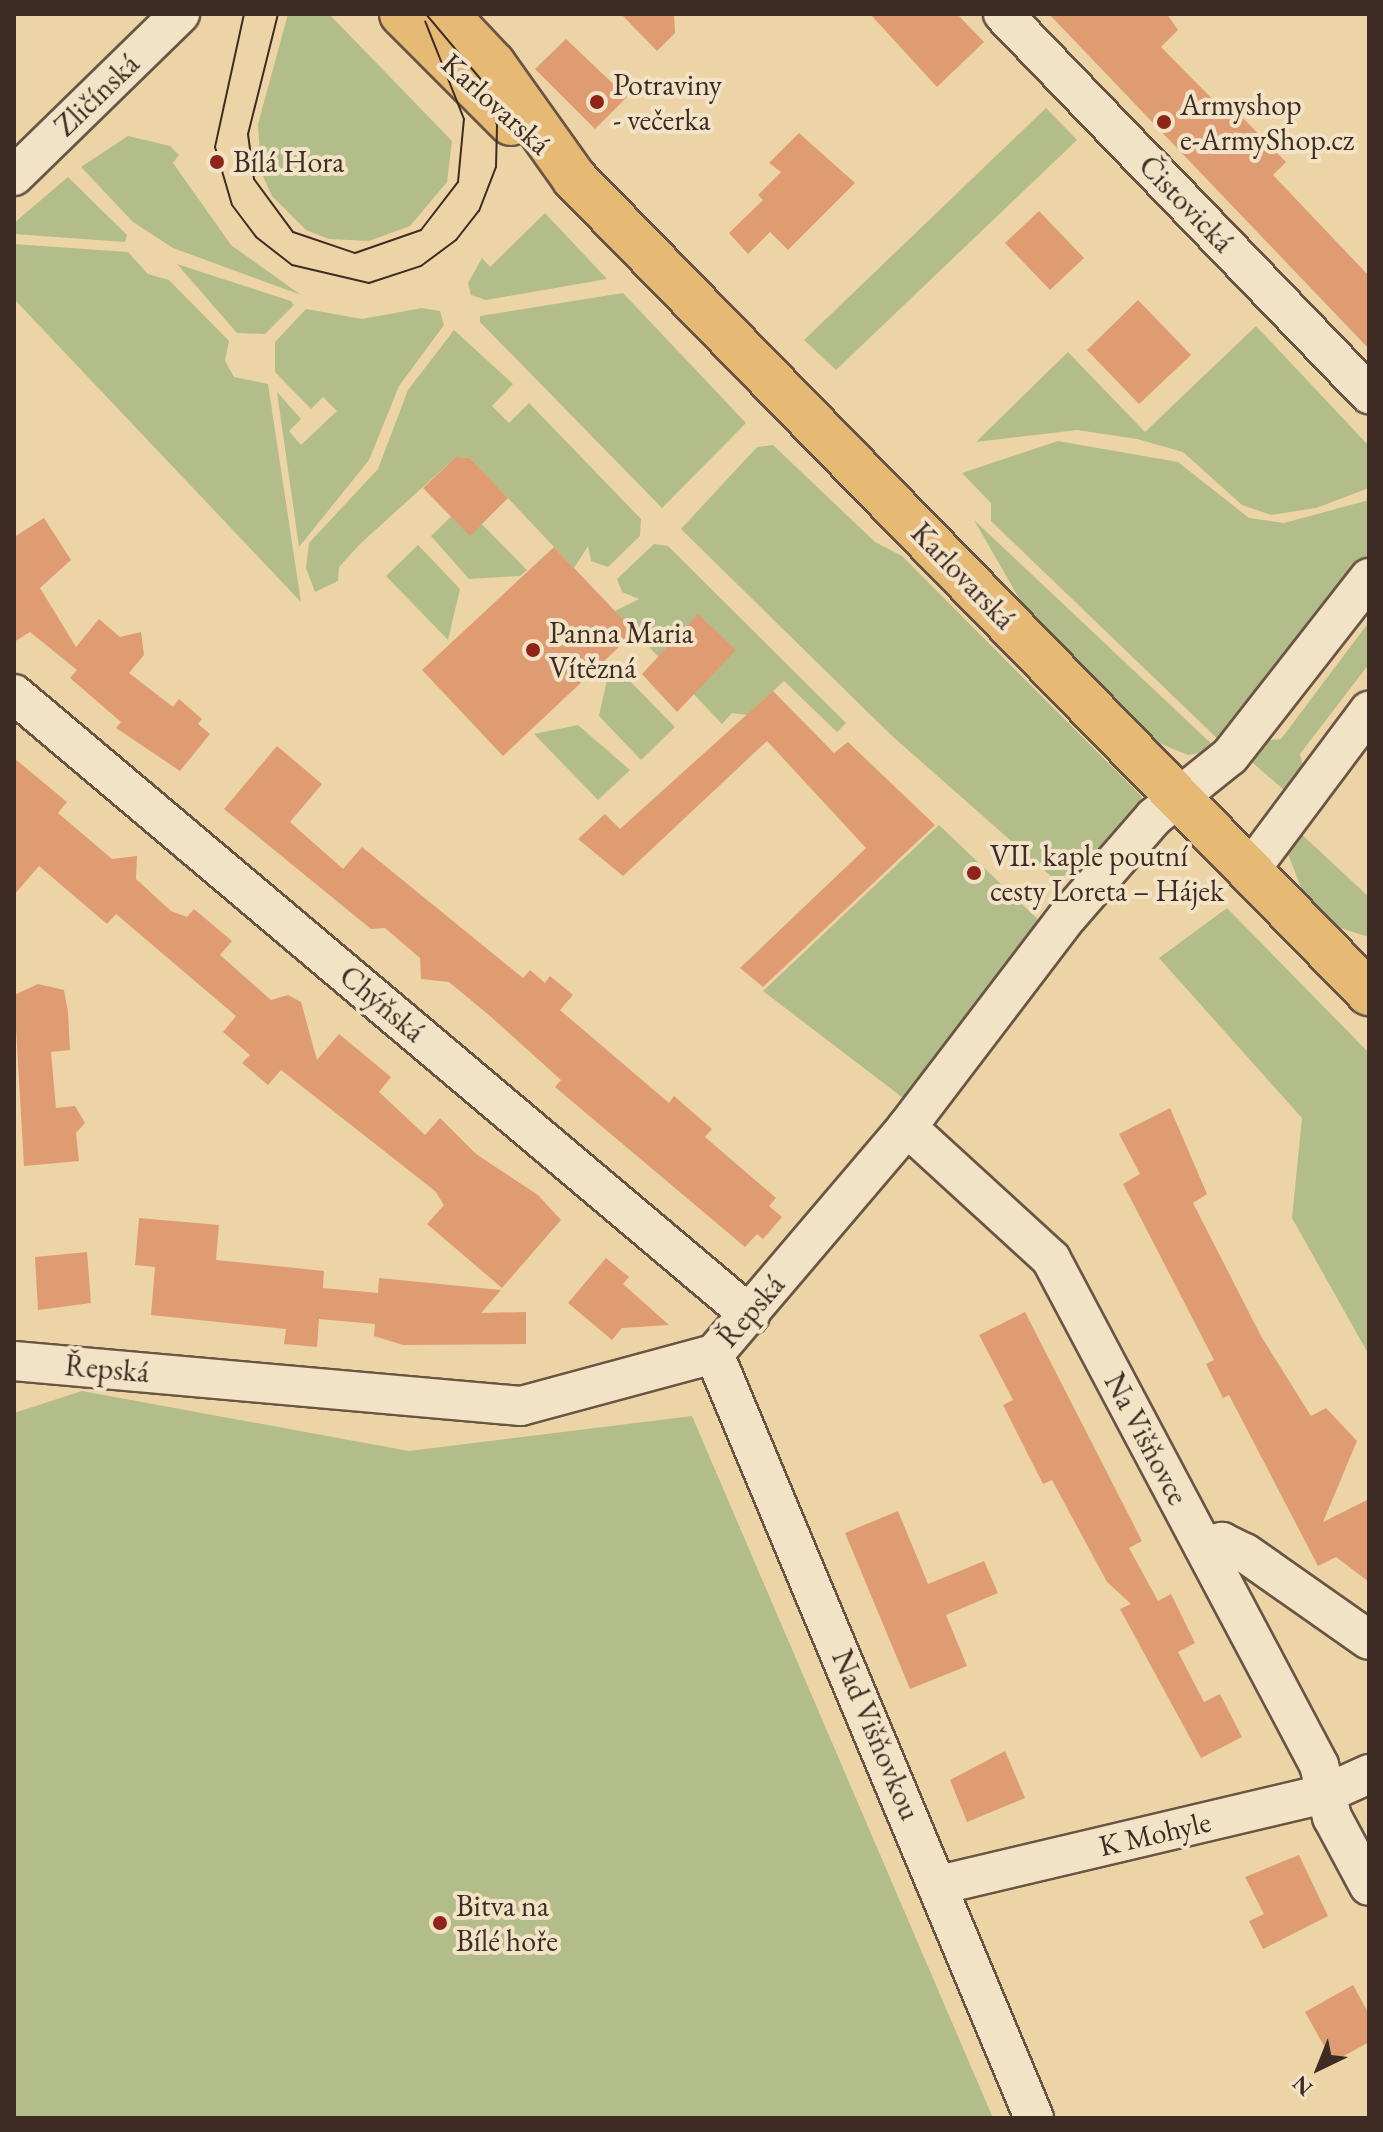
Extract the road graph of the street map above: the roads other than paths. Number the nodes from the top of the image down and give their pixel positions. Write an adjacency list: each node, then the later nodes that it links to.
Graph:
1 (180, 14): 6 (street, Zličínská)
2 (402, 14): 5 (main road, Karlovarská)
3 (446, 14): 5 (main road, Karlovarská)
4 (1003, 14): 7 (street, Čistovická)
5 (556, 159): 11 (main road, Karlovarská)
6 (14, 176)
7 (1369, 394)
8 (1369, 578): 11 (street, Řepská)
9 (14, 694): 15 (street, Chýňská)
10 (1369, 711): 12 (street)
11 (1177, 795): 12 (main road, Karlovarská); 14 (street, Řepská)
12 (1250, 870): 13 (main road, Karlovarská)
13 (1369, 993)
14 (907, 1127): 15 (street, Řepská); 18 (street, Na Višňovce)
15 (750, 1315): 16 (street, Řepská)
16 (714, 1354): 17 (street, Řepská); 22 (street, Nad Višňovkou)
17 (14, 1361)
18 (1204, 1547): 19 (street); 21 (street, Na Višňovce)
19 (1369, 1640)
20 (1369, 1774): 21 (street, K Mohyle)
21 (1327, 1793): 22 (street, K Mohyle); 23 (street, Na Višňovce)
22 (939, 1885): 24 (street, Nad Višňovkou)
23 (1369, 1886)
24 (1034, 2118)

